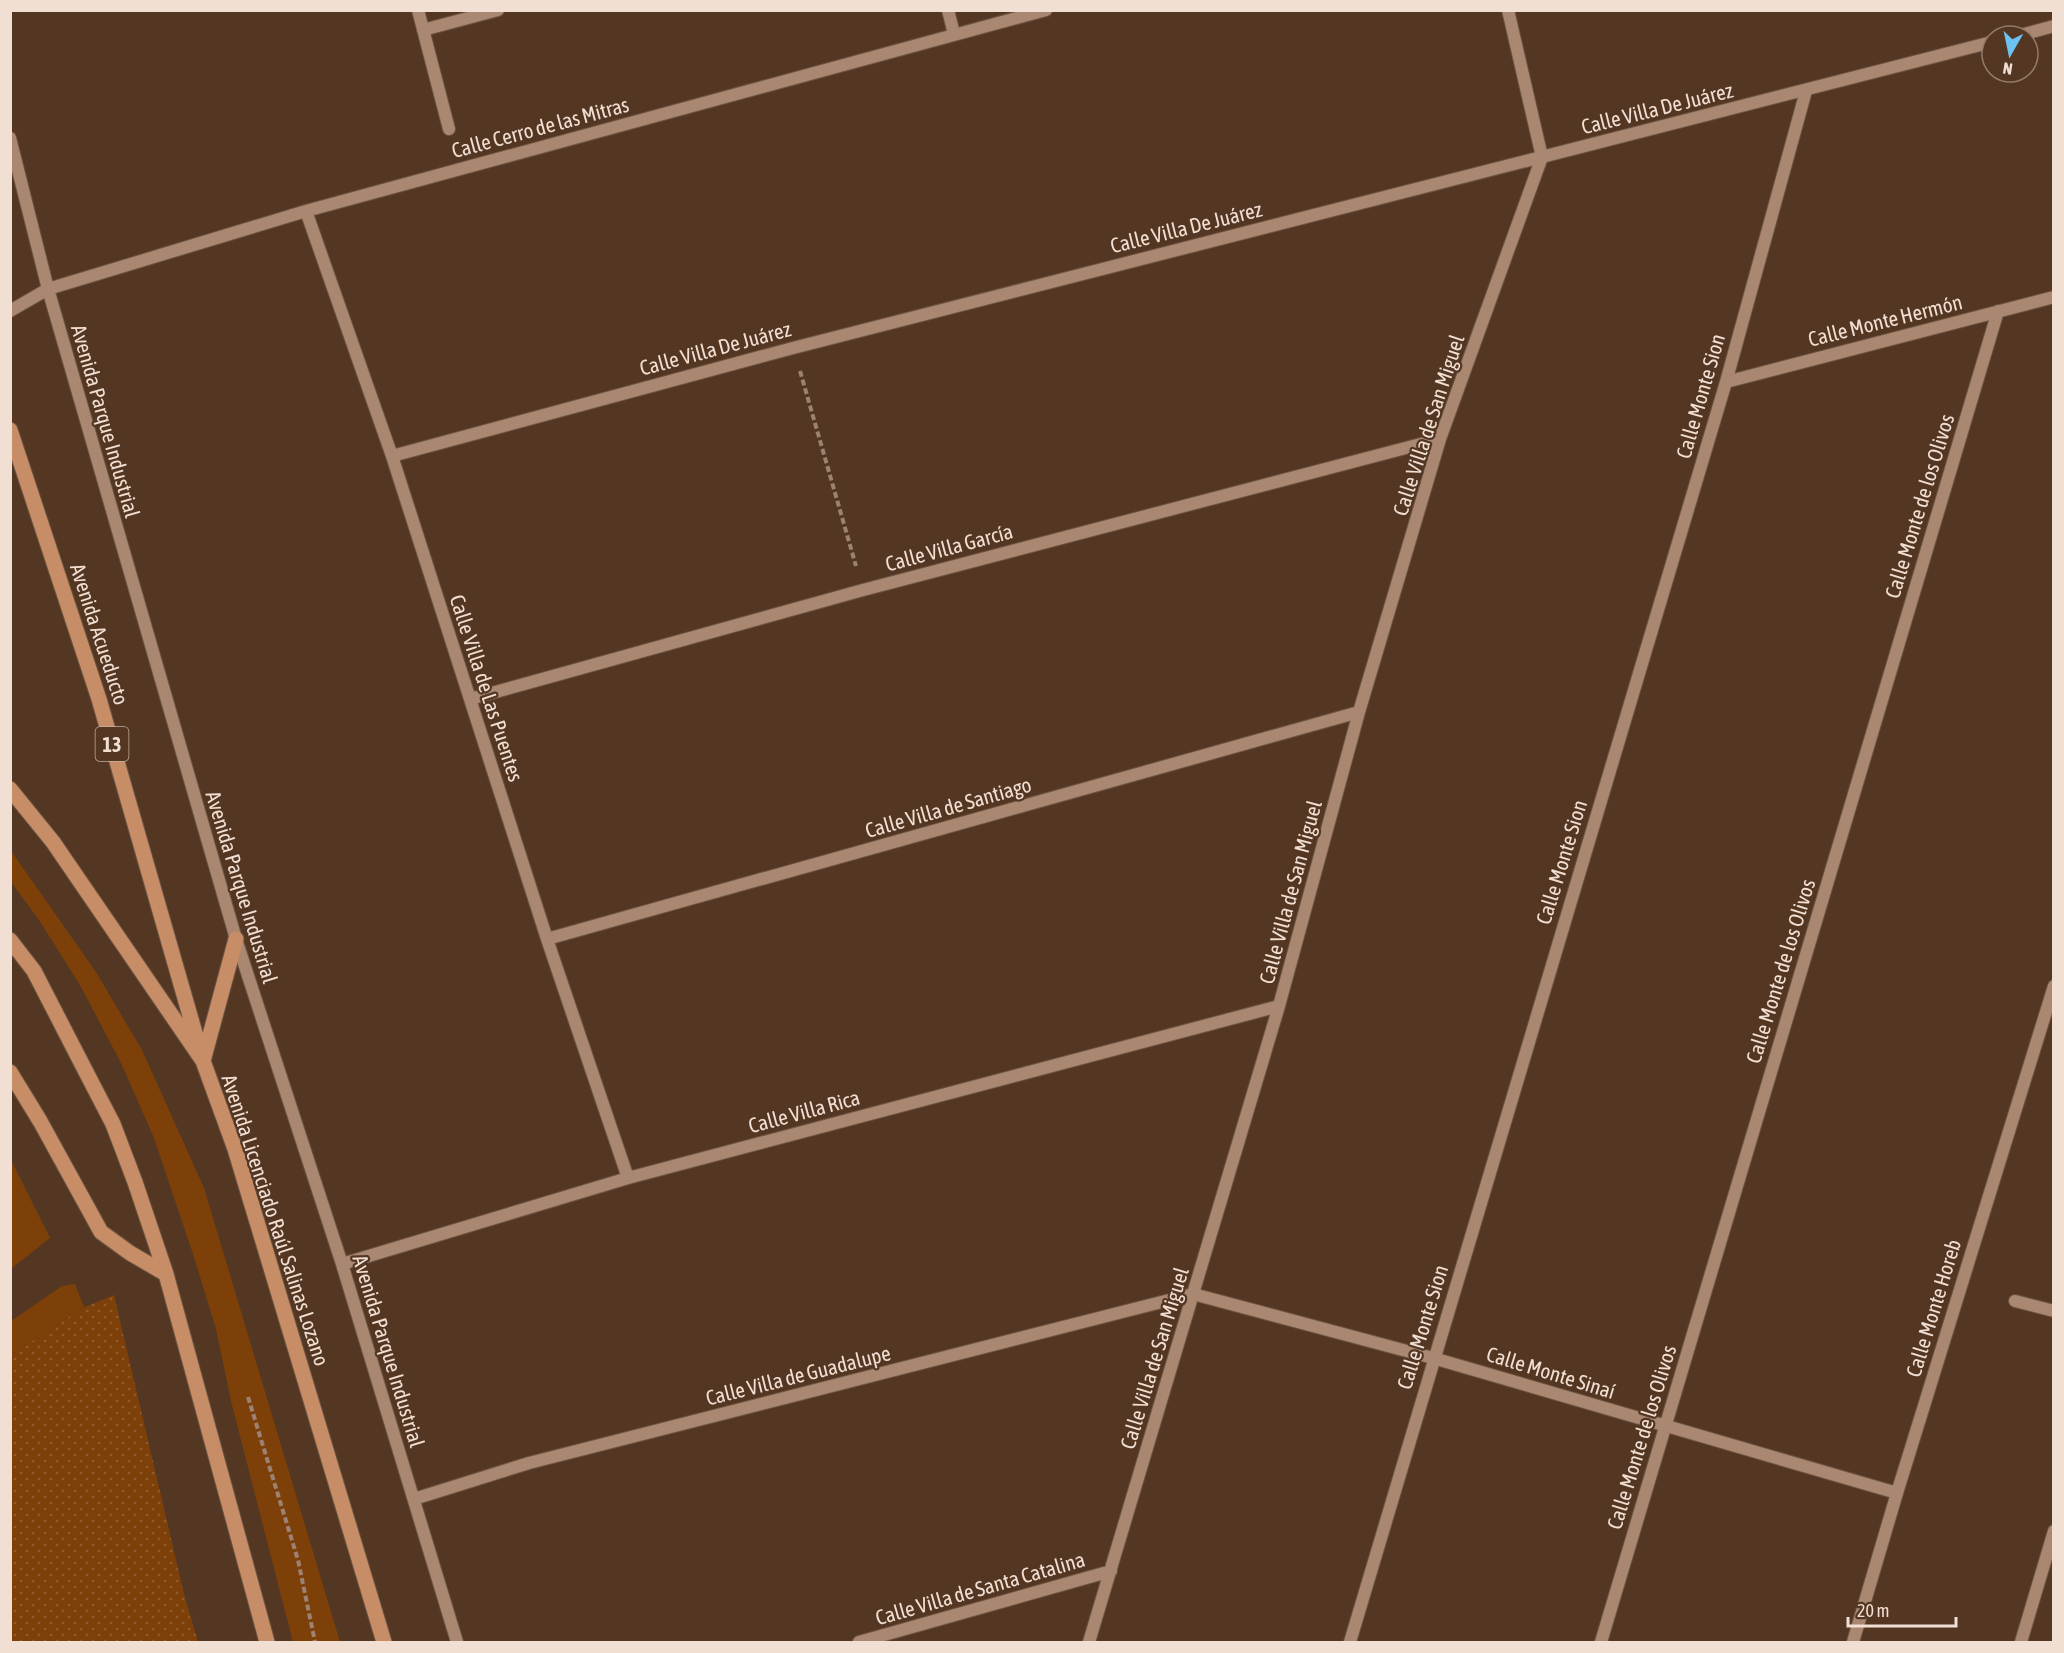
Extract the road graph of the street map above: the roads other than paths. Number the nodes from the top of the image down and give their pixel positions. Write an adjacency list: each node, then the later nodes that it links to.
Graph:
1 (418, 10): 6 (street)
2 (498, 10): 6 (street)
3 (948, 10): 7 (street)
4 (1046, 10): 7 (street, Calle Cerro de las Mitras)
5 (1508, 10): 12 (street)
6 (423, 30): 10 (street)
7 (954, 34): 13 (street, Calle Cerro de las Mitras)
8 (1980, 45): 9 (street, Calle Villa De Juárez)
9 (1806, 91): 12 (street, Calle Villa De Juárez); 18 (street, Calle Monte Sion)
10 (450, 129)
11 (10, 138): 14 (street, Avenida Parque Industrial)
12 (1542, 157): 20 (street, Calle Villa de San Miguel); 21 (street, Calle Villa De Juárez)
13 (306, 211): 14 (street, Calle Cerro de las Mitras); 21 (street, Calle Villa de Las Puentes)
14 (48, 289): 16 (street, Calle Cerro de las Mitras); 25 (street, Avenida Parque Industrial)
15 (2054, 297): 17 (street, Calle Monte Hermón)
16 (10, 311)
17 (1998, 311): 18 (street, Calle Monte Hermón); 39 (street, Calle Monte de los Olivos)
18 (1726, 382): 38 (street, Calle Monte Sion)
19 (10, 430): 30 (main road, Avenida Acueducto / 13)
20 (1440, 439): 22 (street, Calle Villa García); 23 (street, Calle Villa de San Miguel)
21 (392, 456): 22 (street, Calle Villa de Las Puentes)
22 (470, 699): 26 (street, Calle Villa de Las Puentes)
23 (1359, 712): 26 (street, Calle Villa de Santiago); 29 (street, Calle Villa de San Miguel)
24 (10, 789): 30 (main road, Avenida Licenciado Raúl Salinas Lozano)
25 (236, 939): 30 (main road); 33 (street, Avenida Parque Industrial)
26 (547, 939): 32 (street, Calle Villa de Las Puentes)
27 (10, 940): 34 (main road)
28 (2054, 986): 40 (street, Calle Monte Horeb)
29 (1279, 1006): 32 (street, Calle Villa Rica); 35 (street, Calle Villa de San Miguel)
30 (203, 1061): 45 (main road, Avenida Licenciado Raúl Salinas Lozano)
31 (10, 1072): 34 (main road)
32 (628, 1178): 33 (street, Calle Villa Rica)
33 (342, 1264): 41 (street, Avenida Parque Industrial)
34 (166, 1274): 44 (main road)
35 (1193, 1294): 38 (street, Calle Monte Sinaí); 41 (street, Calle Villa de Guadalupe); 43 (street, Calle Villa de San Miguel)
36 (2015, 1301): 37 (street)
37 (2054, 1311)
38 (1433, 1358): 39 (street, Calle Monte Sinaí); 49 (street, Calle Monte Sion)
39 (1664, 1426): 40 (street, Calle Monte Sinaí); 50 (street, Calle Monte de los Olivos)
40 (1897, 1493): 51 (street, Calle Monte Horeb)
41 (414, 1499): 46 (street, Avenida Parque Industrial)
42 (2054, 1531): 52 (street)
43 (1111, 1571): 47 (street, Calle Villa de Santa Catalina); 48 (street, Calle Villa de San Miguel)
44 (267, 1642)
45 (384, 1642)
46 (457, 1642)
47 (859, 1642)
48 (1089, 1642)
49 (1350, 1642)
50 (1600, 1642)
51 (1853, 1642)
52 (2020, 1642)

